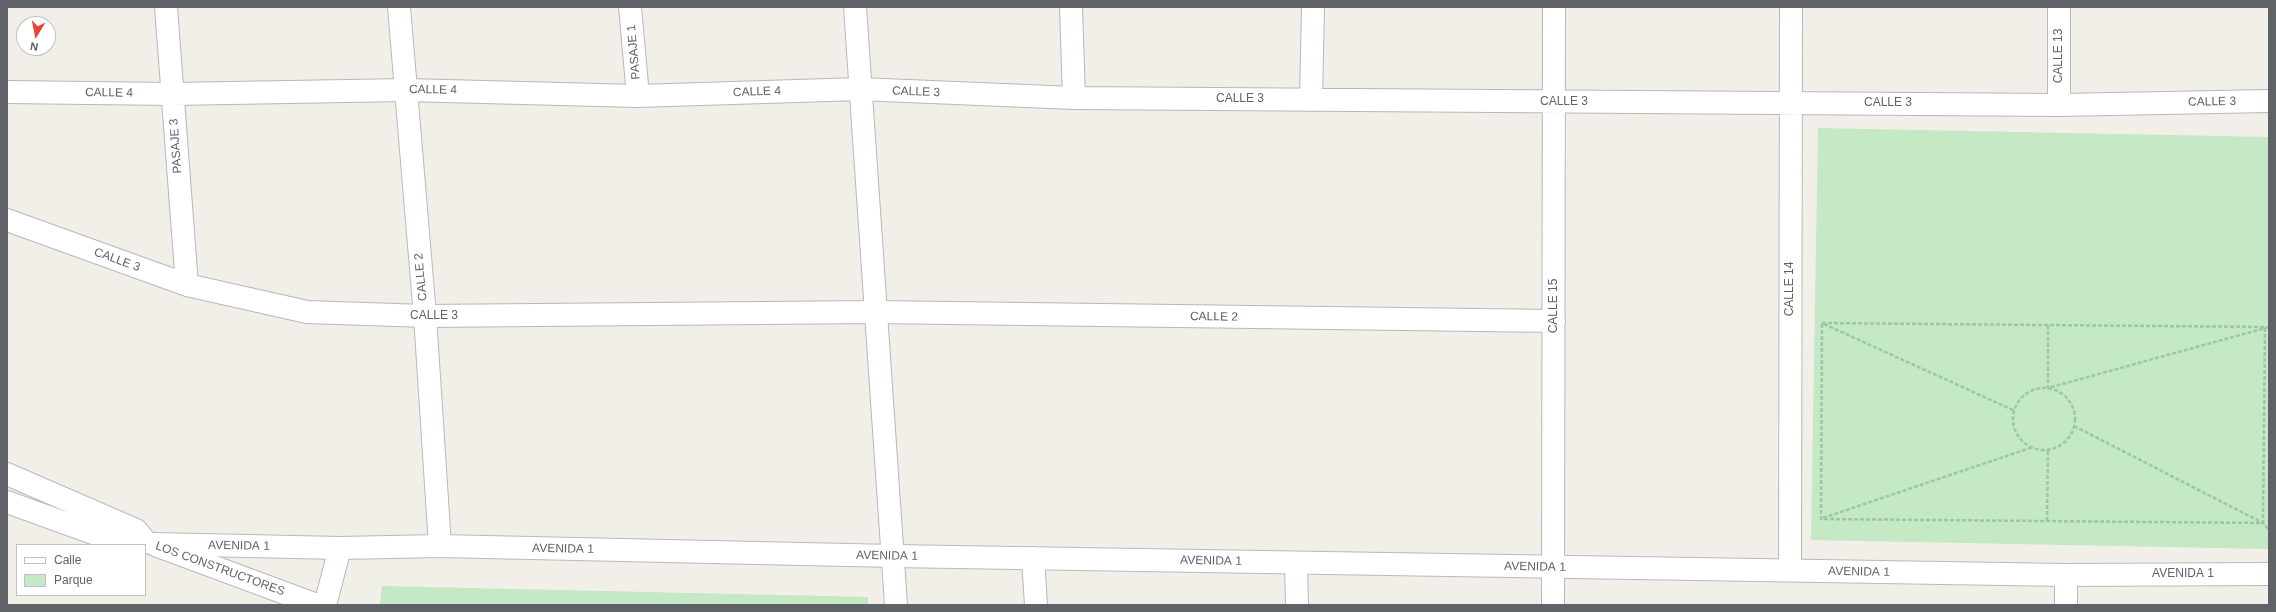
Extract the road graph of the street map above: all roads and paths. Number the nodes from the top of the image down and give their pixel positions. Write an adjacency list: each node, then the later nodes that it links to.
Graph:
1 (166, 7): 13 (street, PASAJE 3)
2 (399, 7): 11 (street, CALLE 2)
3 (630, 7): 14 (street, PASAJE 1)
4 (855, 7): 10 (street)
5 (1071, 7): 15 (street)
6 (1313, 7): 16 (street)
7 (1554, 7): 18 (street, CALLE 15)
8 (1791, 7): 19 (street, CALLE 14)
9 (2059, 7): 20 (street, CALLE 13)
10 (860, 89): 14 (street, CALLE 4); 15 (street, CALLE 3); 23 (street)
11 (406, 90): 13 (street, CALLE 4); 14 (street, CALLE 4); 24 (street, CALLE 2)
12 (7, 92): 13 (street, CALLE 4)
13 (172, 94): 22 (street, PASAJE 3)
14 (638, 96)
15 (1074, 98): 16 (street, CALLE 3)
16 (1311, 100): 18 (street, CALLE 3)
17 (2269, 101): 20 (street, CALLE 3)
18 (1554, 102): 19 (street, CALLE 3); 25 (street, CALLE 15)
19 (1791, 103): 20 (street, CALLE 3); 26 (street, CALLE 14)
20 (2059, 105)
21 (7, 220): 22 (street, CALLE 3)
22 (187, 285): 24 (street, CALLE 3)
23 (875, 312): 24 (street, CALLE 3); 25 (street, CALLE 2); 48 (street)
24 (425, 316): 46 (street, CALLE 2)
25 (1554, 321): 51 (street, CALLE 15)
26 (1790, 321): 27 (path); 52 (street, CALLE 14)
27 (1822, 323): 28 (path); 32 (path); 38 (path)
28 (2048, 325): 29 (path); 31 (path)
29 (2265, 327): 30 (path); 31 (path); 40 (path)
30 (2269, 327)
31 (2048, 388): 32 (path); 33 (path)
32 (2015, 411): 34 (path)
33 (2074, 426): 35 (path); 40 (path)
34 (2033, 448): 35 (path); 38 (path)
35 (2048, 449): 39 (path)
36 (7, 474): 43 (street, LOS CONSTRUCTORES)
37 (7, 502): 43 (street, LOS CONSTRUCTORES)
38 (1821, 519): 39 (path); 41 (path)
39 (2047, 521): 40 (path)
40 (2264, 523): 42 (path)
41 (1817, 526)
42 (2269, 530)
43 (140, 544)
44 (146, 544): 47 (street, AVENIDA 1)
45 (146, 546): 55 (street, LOS CONSTRUCTORES)
46 (440, 546): 47 (street, AVENIDA 1); 48 (street, AVENIDA 1)
47 (340, 548): 56 (street)
48 (893, 556): 49 (street, AVENIDA 1); 57 (street)
49 (1033, 558): 50 (street, AVENIDA 1); 58 (street)
50 (1296, 563): 51 (street, AVENIDA 1); 59 (street)
51 (1553, 567): 52 (street, AVENIDA 1); 60 (street, CALLE 15)
52 (1790, 570): 54 (street, AVENIDA 1)
53 (2269, 574): 54 (street, AVENIDA 1)
54 (2066, 575): 61 (street)
55 (318, 605)
56 (325, 605)
57 (896, 605)
58 (1036, 605)
59 (1297, 605)
60 (1553, 605)
61 (2066, 605)

